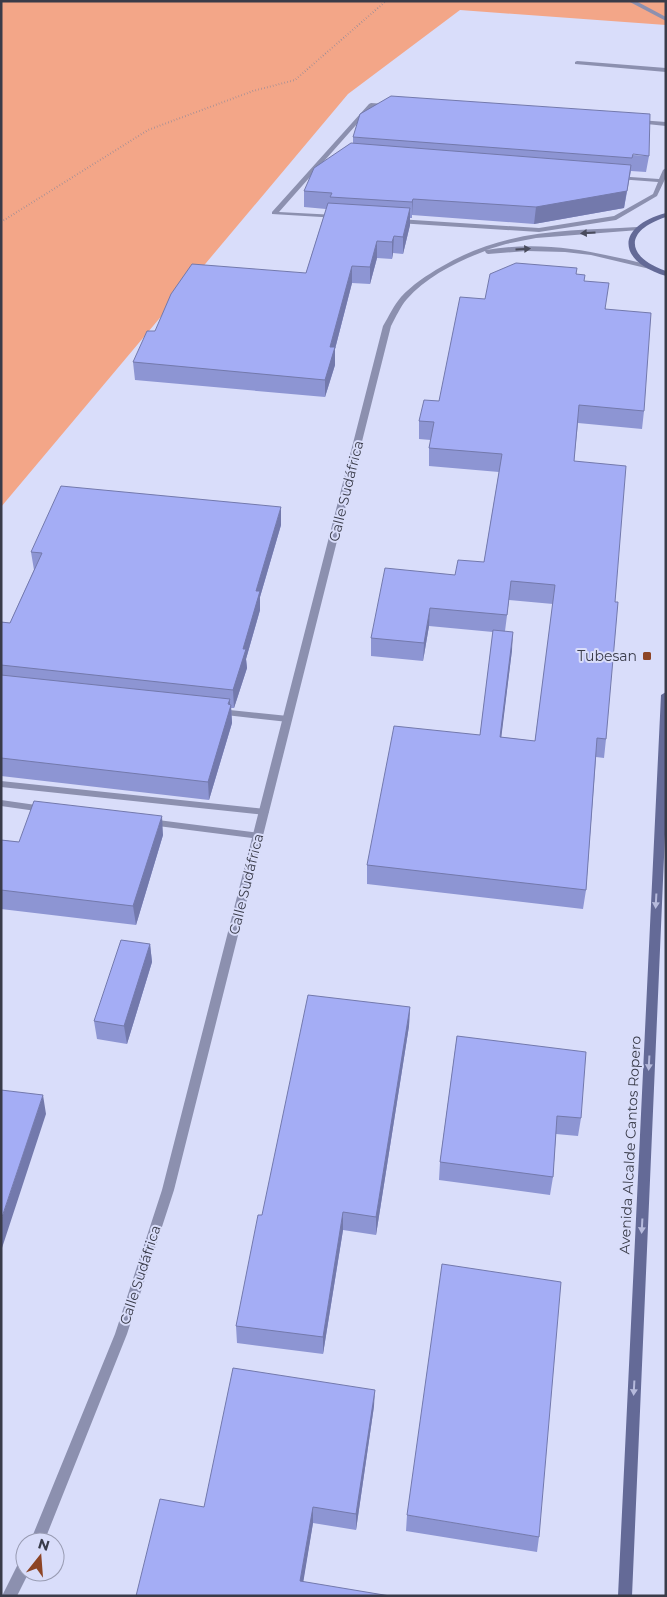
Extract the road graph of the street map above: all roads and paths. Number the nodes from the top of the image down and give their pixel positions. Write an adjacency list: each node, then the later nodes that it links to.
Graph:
1 (386, 1): 17 (path)
2 (631, 1): 3 (street)
3 (666, 19)
4 (577, 62): 5 (lane)
5 (666, 70)
6 (390, 106): 9 (lane)
7 (636, 122): 8 (lane)
8 (666, 124)
9 (326, 154): 10 (lane); 15 (lane)
10 (336, 155)
11 (666, 170): 13 (lane)
12 (612, 177): 13 (lane)
13 (661, 181): 16 (lane)
14 (666, 215): 18 (main road)
15 (342, 217)
16 (392, 220)
17 (1, 222)
18 (637, 229): 19 (street, Calle Sudáfrica, one-way to 19); 20 (main road)
19 (474, 254): 20 (street, Calle Sudáfrica, one-way to 20); 24 (street, Calle Sudáfrica)
20 (651, 268): 21 (main road)
21 (666, 274)
22 (666, 695): 34 (main road, Avenida Alcalde Cantos Ropero, one-way to 34)
23 (209, 710): 24 (lane)
24 (288, 719): 28 (street, Calle Sudáfrica)
25 (1, 784): 28 (lane)
26 (1, 803): 27 (lane)
27 (51, 810)
28 (265, 812): 30 (street, Calle Sudáfrica)
29 (140, 821): 30 (lane)
30 (259, 836): 31 (street, Calle Sudáfrica)
31 (41, 1532)
32 (16, 1582): 33 (street)
33 (9, 1596)
34 (625, 1596)

